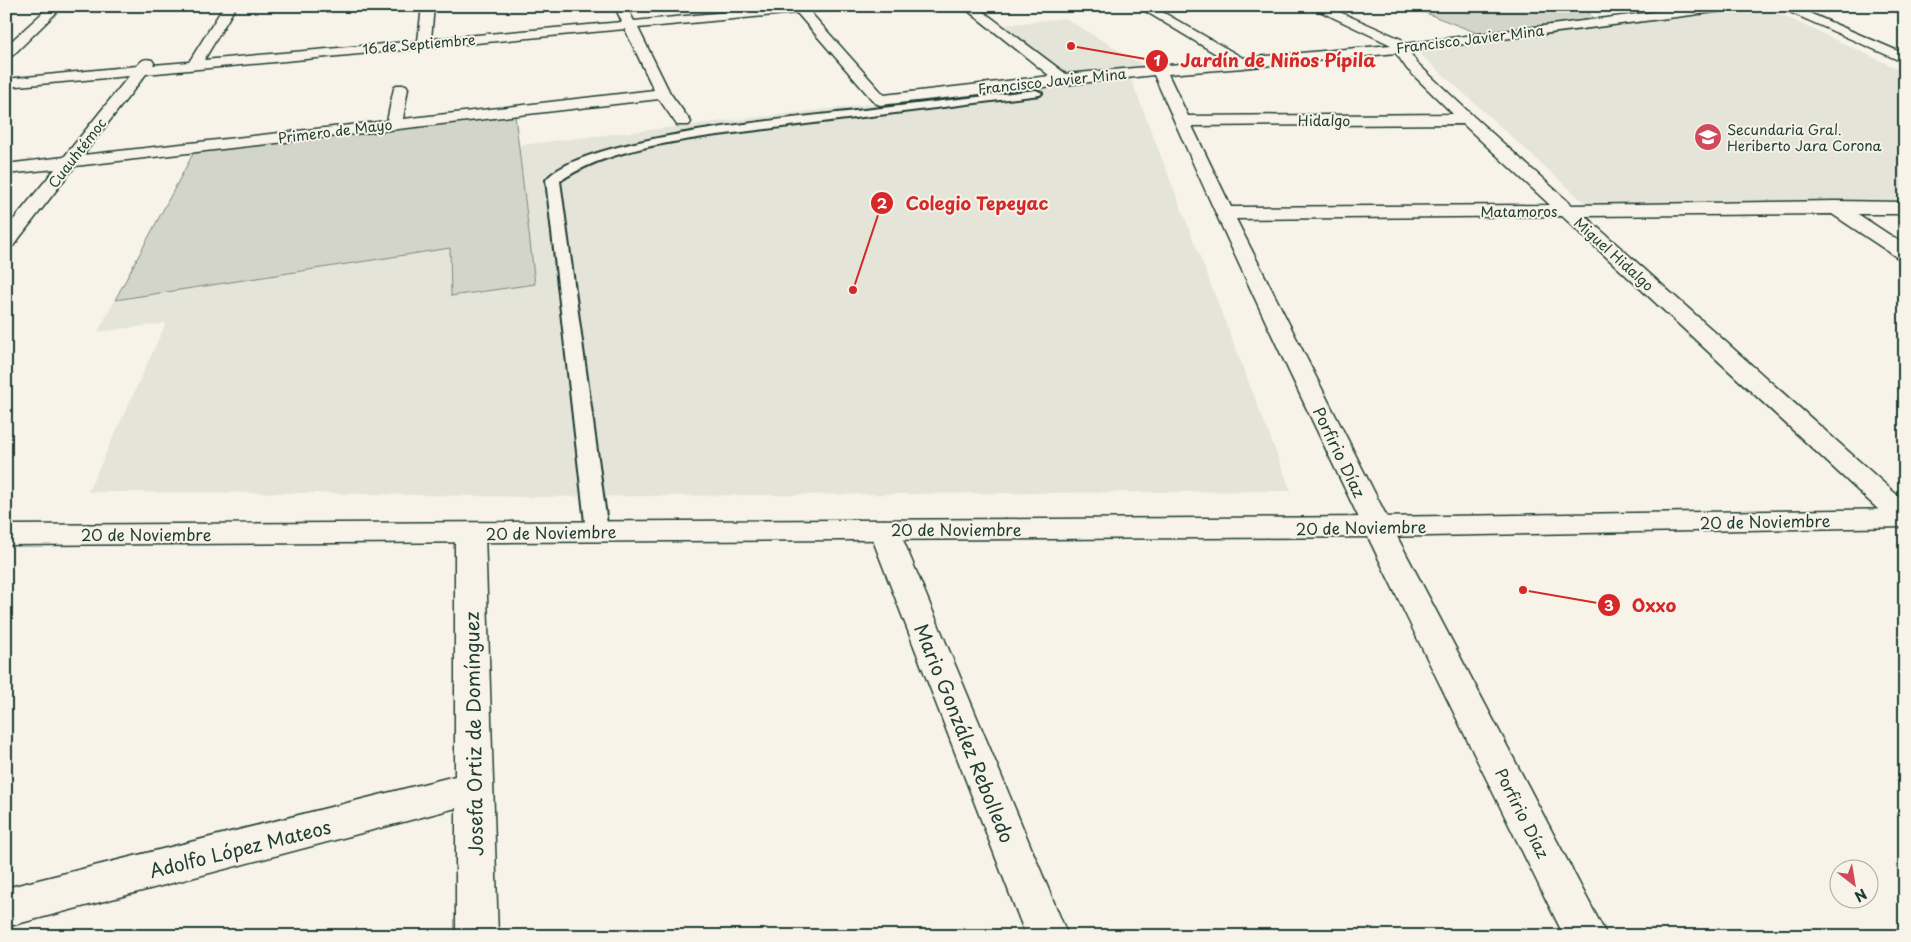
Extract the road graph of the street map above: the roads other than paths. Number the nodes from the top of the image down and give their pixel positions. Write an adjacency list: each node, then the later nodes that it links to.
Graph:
1 (57, 6): 18 (street)
2 (230, 6): 20 (street)
3 (428, 6): 16 (street)
4 (620, 6): 15 (street)
5 (765, 6): 15 (street, 16 de Septiembre)
6 (832, 6): 13 (street, 16 de Septiembre)
7 (968, 6): 25 (street)
8 (1143, 6): 21 (street)
9 (1315, 6): 17 (street, Miguel Hidalgo)
10 (1662, 6): 14 (street)
11 (1731, 6): 14 (street, Francisco Javier Mina)
12 (1782, 6): 19 (street)
13 (799, 8): 15 (street, 16 de Septiembre); 25 (street, Francisco Javier Mina)
14 (1679, 12): 17 (street, Francisco Javier Mina)
15 (628, 22): 16 (street, 16 de Septiembre); 29 (street)
16 (424, 41): 20 (street, 16 de Septiembre)
17 (1401, 48): 21 (street, Francisco Javier Mina); 30 (street, Miguel Hidalgo)
18 (6, 54)
19 (1902, 56)
20 (196, 62): 22 (street, 16 de Septiembre)
21 (1243, 64): 23 (street, Francisco Javier Mina)
22 (144, 67): 24 (street, 16 de Septiembre); 26 (street, 16 de Septiembre); 34 (street, Cuauhtémoc)
23 (1159, 70): 25 (street, Francisco Javier Mina); 31 (street, Porfirio Díaz)
24 (6, 76)
25 (1063, 79)
26 (6, 83)
27 (401, 88): 33 (street)
28 (1036, 93): 45 (lane)
29 (663, 94): 32 (street); 33 (street, Primero de Mayo)
30 (1467, 119): 31 (street, Hidalgo); 38 (street, Miguel Hidalgo)
31 (1181, 121): 39 (street, Porfirio Díaz)
32 (683, 122)
33 (394, 124): 34 (street, Primero de Mayo)
34 (72, 162): 35 (street, Primero de Mayo); 40 (street, Cuauhtémoc)
35 (6, 169)
36 (1834, 207): 37 (street, Matamoros); 38 (street, Matamoros); 41 (street)
37 (1905, 208)
38 (1566, 210): 39 (street, Matamoros); 42 (street, Miguel Hidalgo)
39 (1224, 213): 43 (street, Porfirio Díaz)
40 (6, 242)
41 (1905, 254)
42 (1905, 518): 43 (street, 20 de Noviembre)
43 (1377, 527): 44 (street, 20 de Noviembre); 52 (street, Porfirio Díaz)
44 (884, 530): 45 (street, 20 de Noviembre); 51 (street, Mario González Rebolledo)
45 (597, 531): 46 (street, 20 de Noviembre)
46 (470, 533): 47 (street, 20 de Noviembre); 48 (street, Josefa Ortiz de Domínguez)
47 (6, 535)
48 (474, 787): 49 (street, Adolfo López Mateos); 50 (street, Josefa Ortiz de Domínguez)
49 (6, 908)
50 (476, 936)
51 (1047, 936)
52 (1586, 936)

